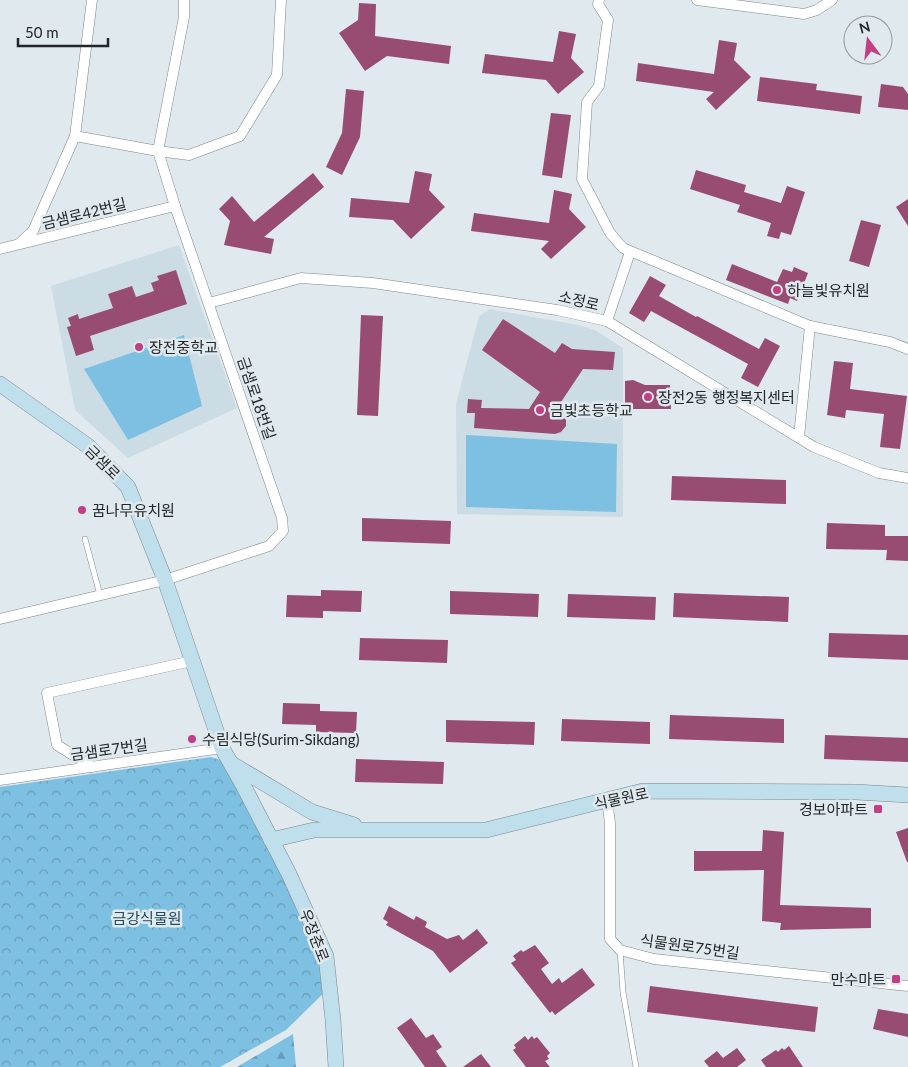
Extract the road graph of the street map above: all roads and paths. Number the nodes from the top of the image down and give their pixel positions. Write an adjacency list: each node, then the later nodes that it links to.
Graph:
1 (92, 0): 7 (street)
2 (184, 0): 8 (street, 금샘로18번길)
3 (281, 0): 8 (street)
4 (599, 0): 12 (street)
5 (697, 0): 6 (street)
6 (832, 0)
7 (75, 136): 8 (street); 10 (street)
8 (158, 151): 9 (street, 금샘로18번길)
9 (175, 206): 10 (street, 금샘로42번길); 13 (street, 금샘로18번길)
10 (19, 244): 11 (street, 금샘로42번길)
11 (0, 249)
12 (630, 252): 14 (street); 15 (street)
13 (209, 304): 14 (street, 소정로); 21 (street, 금샘로18번길)
14 (607, 321): 18 (street, 소정로)
15 (810, 326): 16 (street); 18 (street)
16 (908, 349)
17 (0, 384): 21 (main road, 금샘로)
18 (799, 437): 19 (street, 소정로)
19 (908, 478)
20 (85, 539): 22 (lane)
21 (164, 580): 22 (street); 24 (main road, 금샘로)
22 (100, 595): 23 (street)
23 (0, 619)
24 (192, 661): 25 (main road, 금샘로); 27 (street)
25 (222, 748): 26 (main road, 금샘로); 27 (street, 금샘로7번길)
26 (230, 763): 31 (main road, 식물원로); 32 (main road, 금샘로)
27 (92, 767): 28 (street, 금샘로7번길)
28 (0, 780)
29 (908, 795): 30 (main road, 식물원로)
30 (607, 800): 31 (main road, 식물원로); 33 (street, 식물원로75번길)
31 (368, 829): 32 (main road, 식물원로)
32 (271, 840): 35 (main road, 우장춘로)
33 (620, 950): 34 (street, 식물원로75번길); 36 (lane)
34 (908, 986)
35 (336, 1067)
36 (636, 1067)

